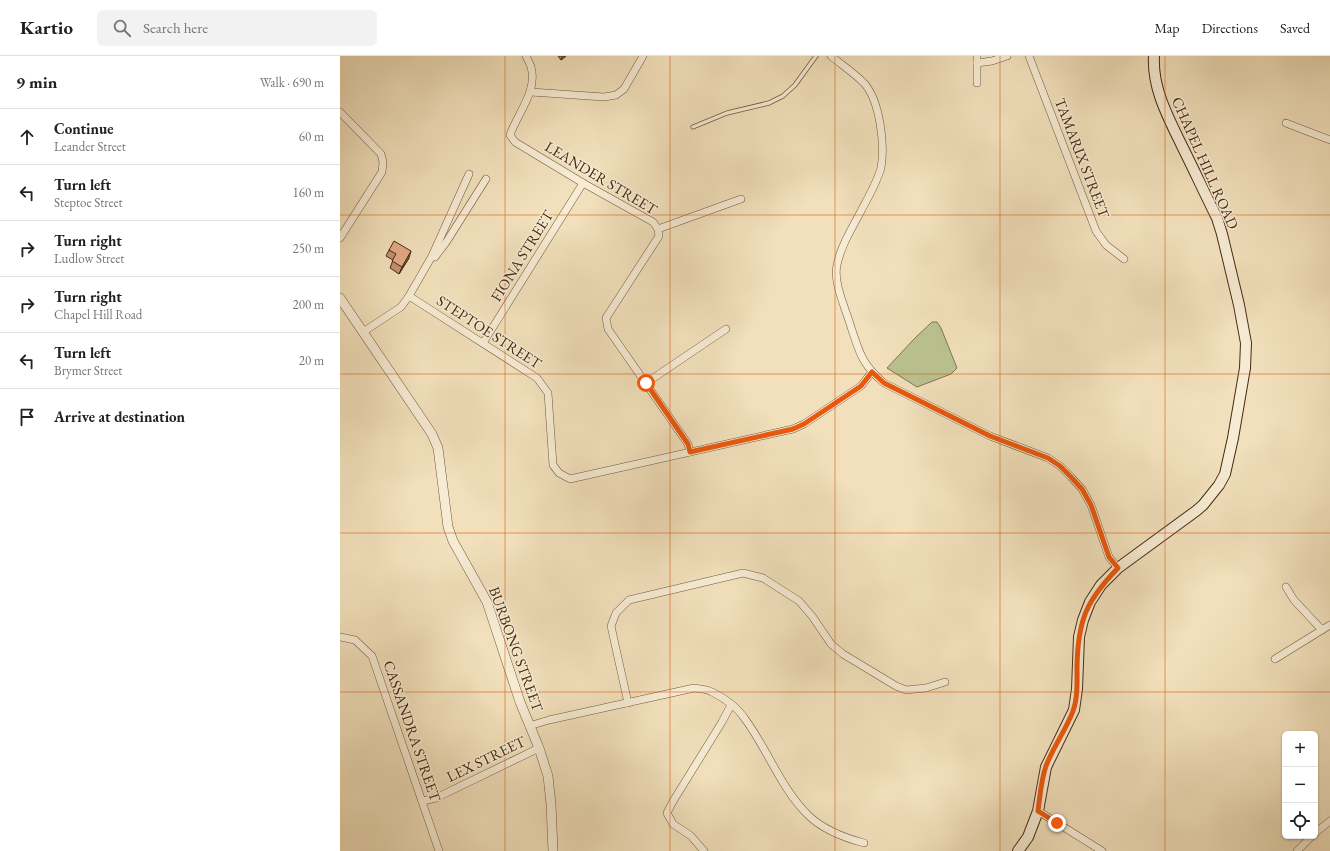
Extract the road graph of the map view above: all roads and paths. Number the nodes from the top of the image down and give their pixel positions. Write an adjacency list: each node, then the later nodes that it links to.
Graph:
1 (526, 56): 10 (street)
2 (642, 56): 10 (street)
3 (816, 56): 13 (lane)
4 (831, 56): 28 (street)
5 (1007, 56): 8 (street)
6 (1029, 56): 21 (street, TAMARIX STREET)
7 (1154, 56): 31 (main road, CHAPEL HILL ROAD)
8 (977, 60): 9 (street)
9 (977, 83)
10 (531, 92): 17 (street, LEANDER STREET)
11 (340, 112): 20 (street)
12 (1286, 123): 14 (street)
13 (693, 127)
14 (1330, 140)
15 (469, 174): 22 (street)
16 (486, 179): 22 (street)
17 (583, 183): 19 (street, LEANDER STREET); 27 (street, FIONA STREET)
18 (742, 199): 19 (street)
19 (658, 229): 29 (street, LEANDER STREET)
20 (340, 238)
21 (1124, 260)
22 (428, 264): 23 (street)
23 (409, 296): 26 (street); 27 (street, STEPTOE STREET)
24 (340, 298): 26 (street, BURBONG STREET)
25 (726, 329): 29 (street)
26 (363, 332): 40 (street, BURBONG STREET)
27 (483, 343): 30 (street, STEPTOE STREET)
28 (872, 372): 30 (street, STEPTOE STREET); 31 (street)
29 (646, 383): 30 (street, LEANDER STREET)
30 (690, 452)
31 (1118, 568): 43 (main road, CHAPEL HILL ROAD)
32 (1286, 587): 34 (street)
33 (1330, 625): 34 (street)
34 (1322, 630): 36 (street)
35 (340, 637): 42 (street, CASSANDRA STREET)
36 (1275, 659)
37 (945, 682): 38 (street)
38 (628, 703): 39 (street); 40 (street)
39 (731, 705): 47 (street); 50 (street)
40 (529, 726): 41 (street, BURBONG STREET)
41 (539, 748): 42 (street, LEX STREET); 49 (street, BURBONG STREET)
42 (422, 801): 48 (street, CASSANDRA STREET)
43 (1038, 811): 51 (main road, CHAPEL HILL ROAD); 52 (street)
44 (1330, 821): 45 (street)
45 (1318, 831)
46 (1309, 839): 53 (street)
47 (864, 843)
48 (439, 851)
49 (553, 851)
50 (704, 851)
51 (1018, 851)
52 (1102, 851)
53 (1297, 851)

